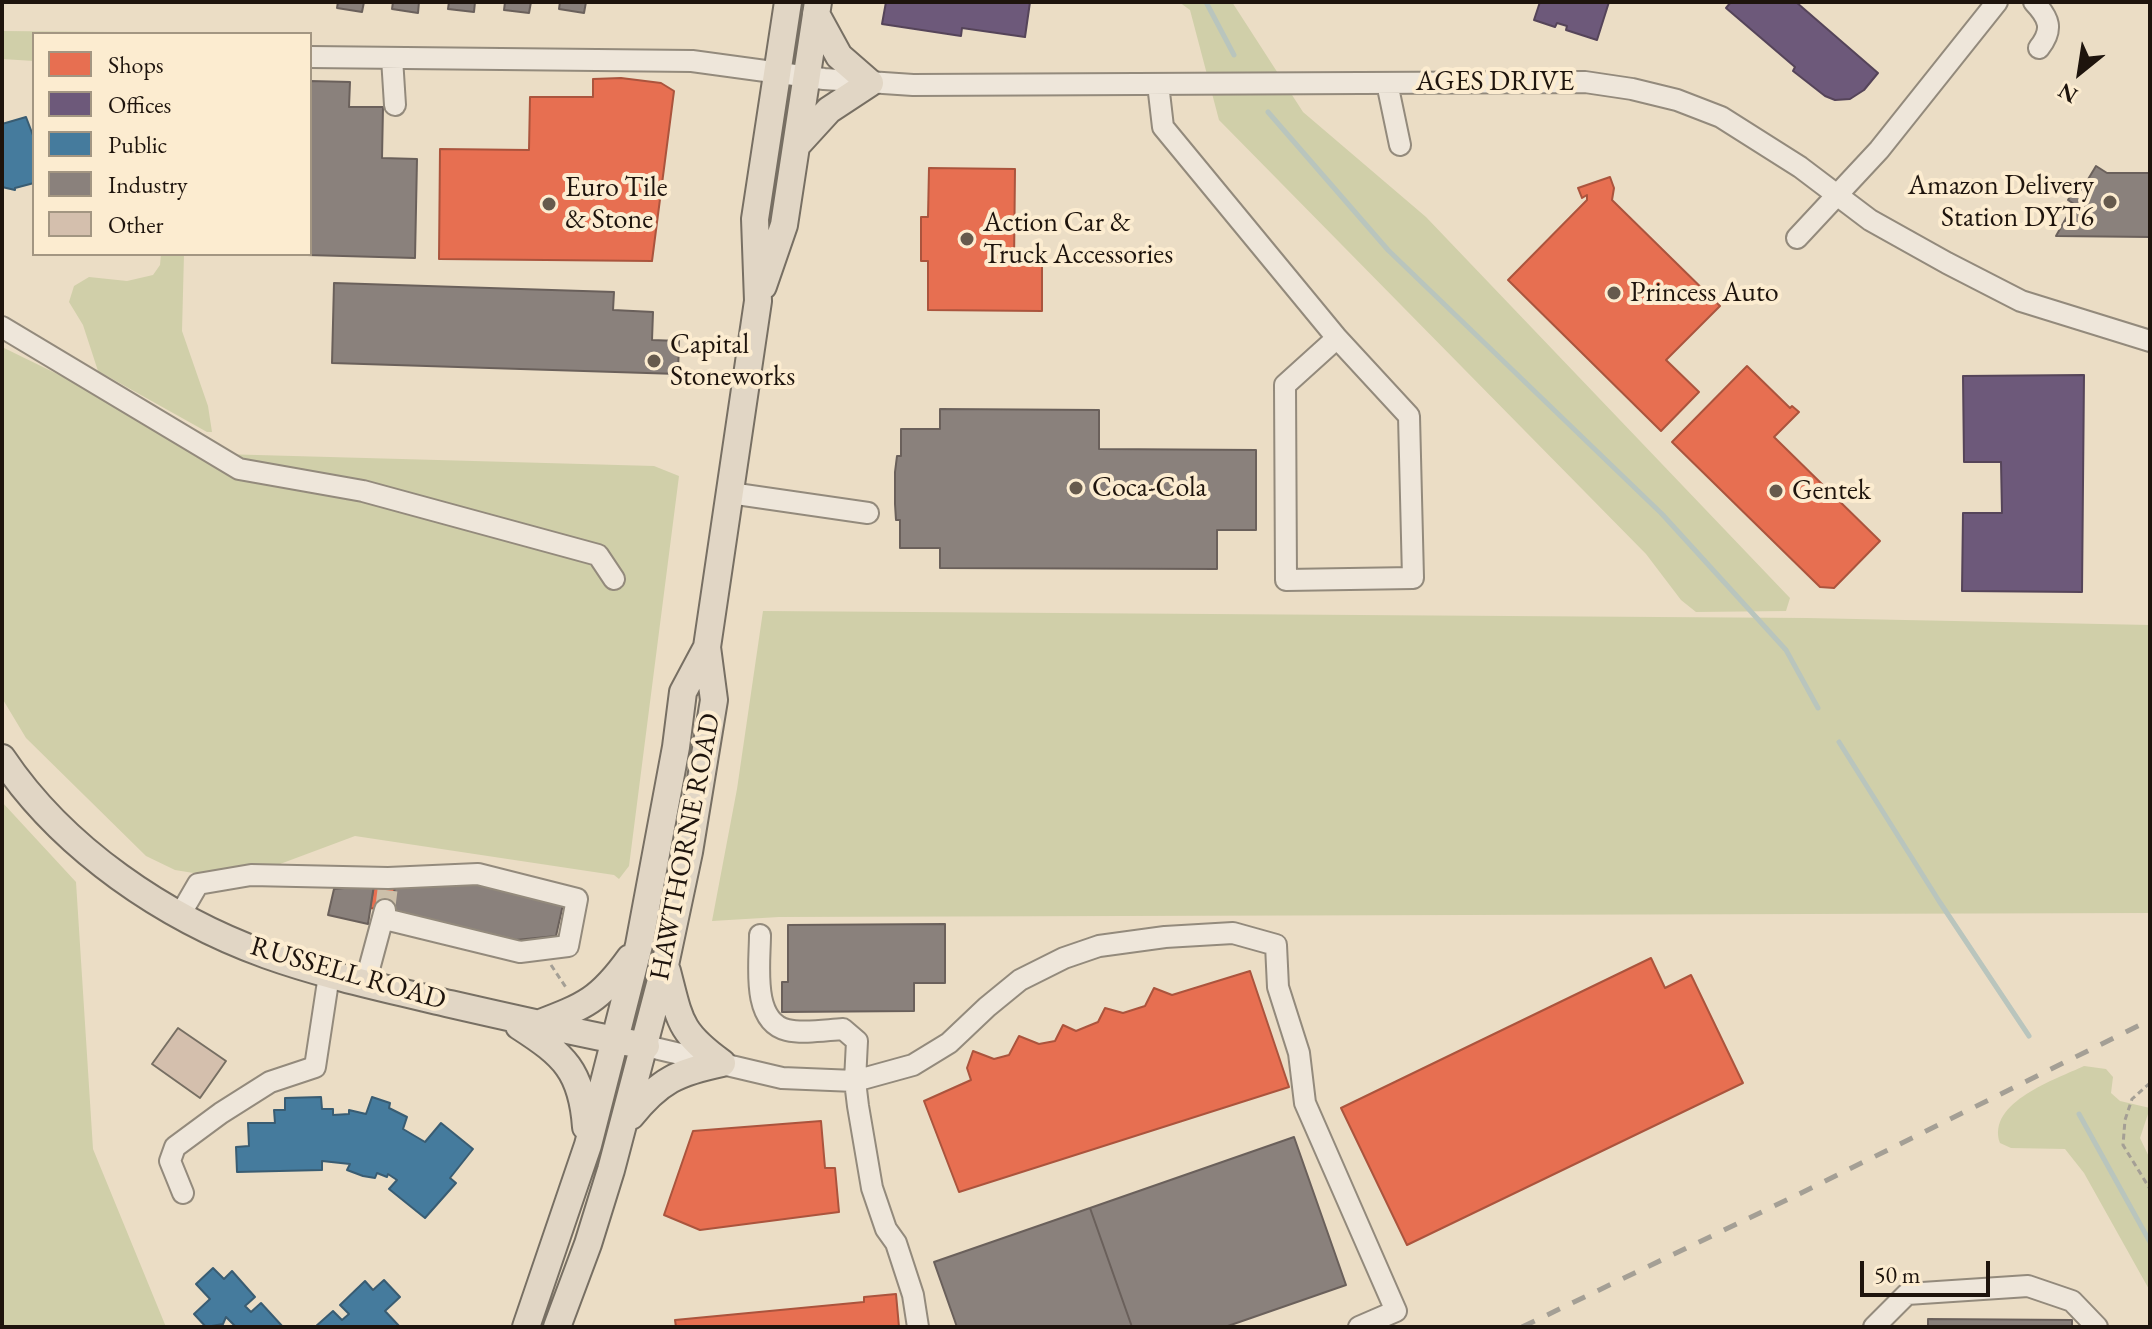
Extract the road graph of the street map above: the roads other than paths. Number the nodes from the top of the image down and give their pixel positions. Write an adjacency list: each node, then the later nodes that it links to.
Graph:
1 (788, 2): 8 (main road, HAWTHORNE ROAD)
2 (1997, 2): 16 (street)
3 (2034, 2): 5 (street)
4 (817, 8): 9 (main road, HAWTHORNE ROAD); 10 (main road)
5 (2039, 48)
6 (312, 57): 7 (street, AGES DRIVE)
7 (392, 58): 8 (street, AGES DRIVE); 13 (street)
8 (777, 71): 9 (street, AGES DRIVE); 18 (main road, HAWTHORNE ROAD)
9 (808, 77): 10 (street, AGES DRIVE); 14 (main road, HAWTHORNE ROAD)
10 (870, 83): 12 (street, AGES DRIVE); 14 (main road)
11 (1387, 83): 12 (street, AGES DRIVE); 15 (street); 16 (street, AGES DRIVE)
12 (1158, 84): 20 (street)
13 (395, 105)
14 (797, 145): 18 (main road, HAWTHORNE ROAD)
15 (1400, 145)
16 (1837, 195): 17 (street); 21 (street, AGES DRIVE)
17 (1797, 238)
18 (758, 301): 22 (main road, HAWTHORNE ROAD)
19 (2, 327): 24 (street)
20 (1337, 338): 20 (street)
21 (2150, 341)
22 (730, 493): 23 (street); 25 (main road, HAWTHORNE ROAD)
23 (868, 513)
24 (614, 579)
25 (707, 647): 29 (main road, HAWTHORNE ROAD); 30 (main road, HAWTHORNE ROAD)
26 (2, 758): 27 (main road, RUSSELL ROAD)
27 (180, 915): 31 (main road, RUSSELL ROAD); 32 (street)
28 (760, 935): 38 (street)
29 (639, 945): 34 (main road); 35 (main road, HAWTHORNE ROAD)
30 (665, 965): 36 (main road, HAWTHORNE ROAD); 37 (main road)
31 (329, 975): 32 (main road, RUSSELL ROAD); 41 (street)
32 (365, 984): 33 (main road, RUSSELL ROAD)
33 (502, 1016): 34 (main road, RUSSELL ROAD); 40 (main road)
34 (538, 1024): 35 (main road, RUSSELL ROAD)
35 (614, 1040): 36 (main road, RUSSELL ROAD); 40 (main road)
36 (646, 1046): 37 (street); 39 (main road)
37 (722, 1063): 38 (street); 39 (main road)
38 (855, 1081): 44 (street); 45 (street)
39 (624, 1126): 43 (main road)
40 (588, 1145): 42 (main road)
41 (183, 1193)
42 (526, 1327)
43 (557, 1327)
44 (918, 1327)
45 (1359, 1327)
46 (1874, 1327): 47 (street)
47 (2097, 1327)

